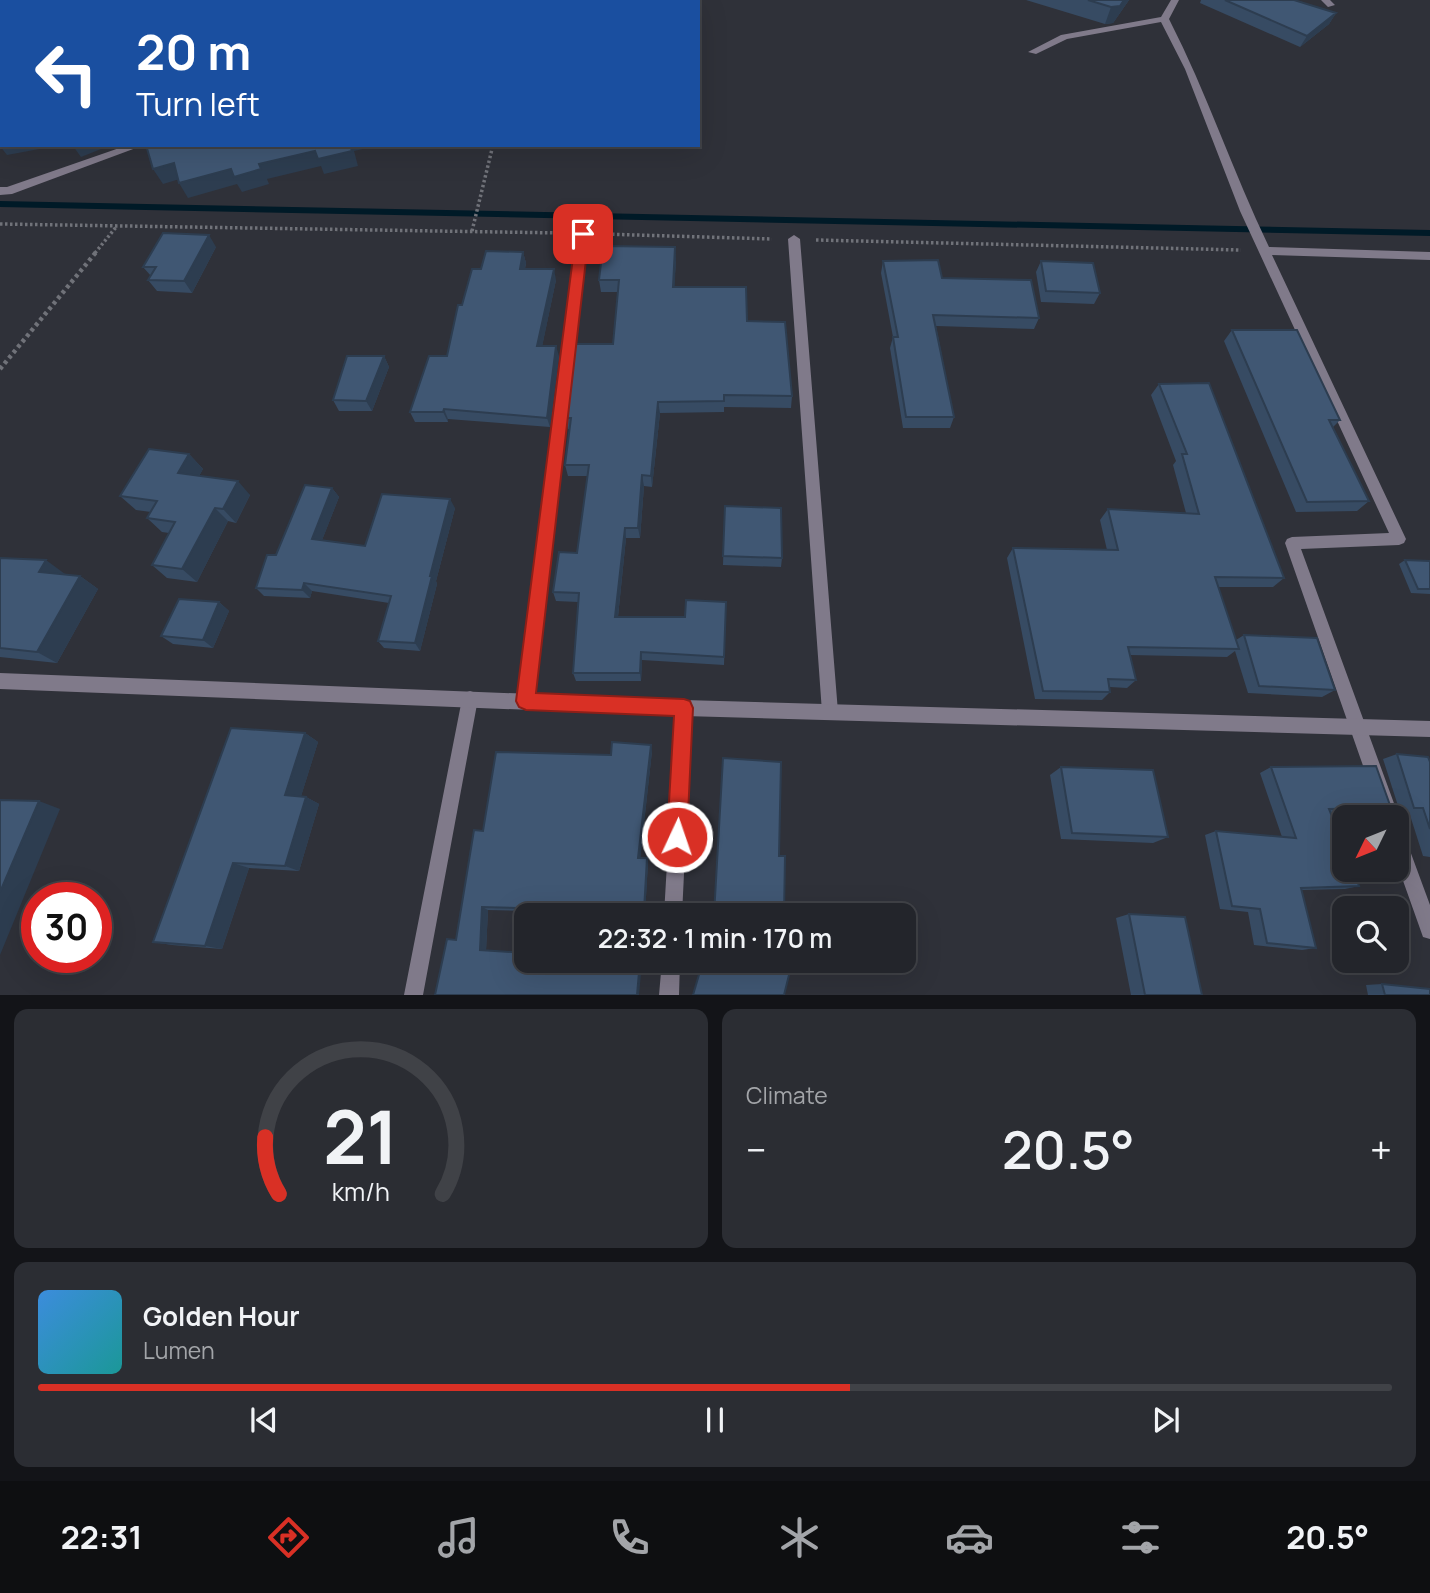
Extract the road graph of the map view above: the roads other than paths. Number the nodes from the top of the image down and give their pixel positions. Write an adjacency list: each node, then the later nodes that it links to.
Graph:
1 (1175, 0): 2 (street)
2 (1164, 19): 3 (street); 8 (street)
3 (1033, 51)
4 (133, 147): 5 (street)
5 (0, 191)
6 (583, 234): 12 (street)
7 (794, 239): 14 (street)
8 (1266, 251): 9 (street); 15 (street)
9 (1430, 256)
10 (0, 681): 11 (street)
11 (470, 699): 12 (street); 22 (street)
12 (526, 701): 13 (street)
13 (684, 708): 14 (street); 19 (street)
14 (831, 712): 15 (street)
15 (1359, 727): 16 (street); 17 (street)
16 (1430, 729)
17 (1386, 805)
18 (1409, 871): 20 (street)
19 (674, 903)
20 (1430, 930)
21 (670, 973): 23 (street)
22 (413, 995)
23 (669, 995)

